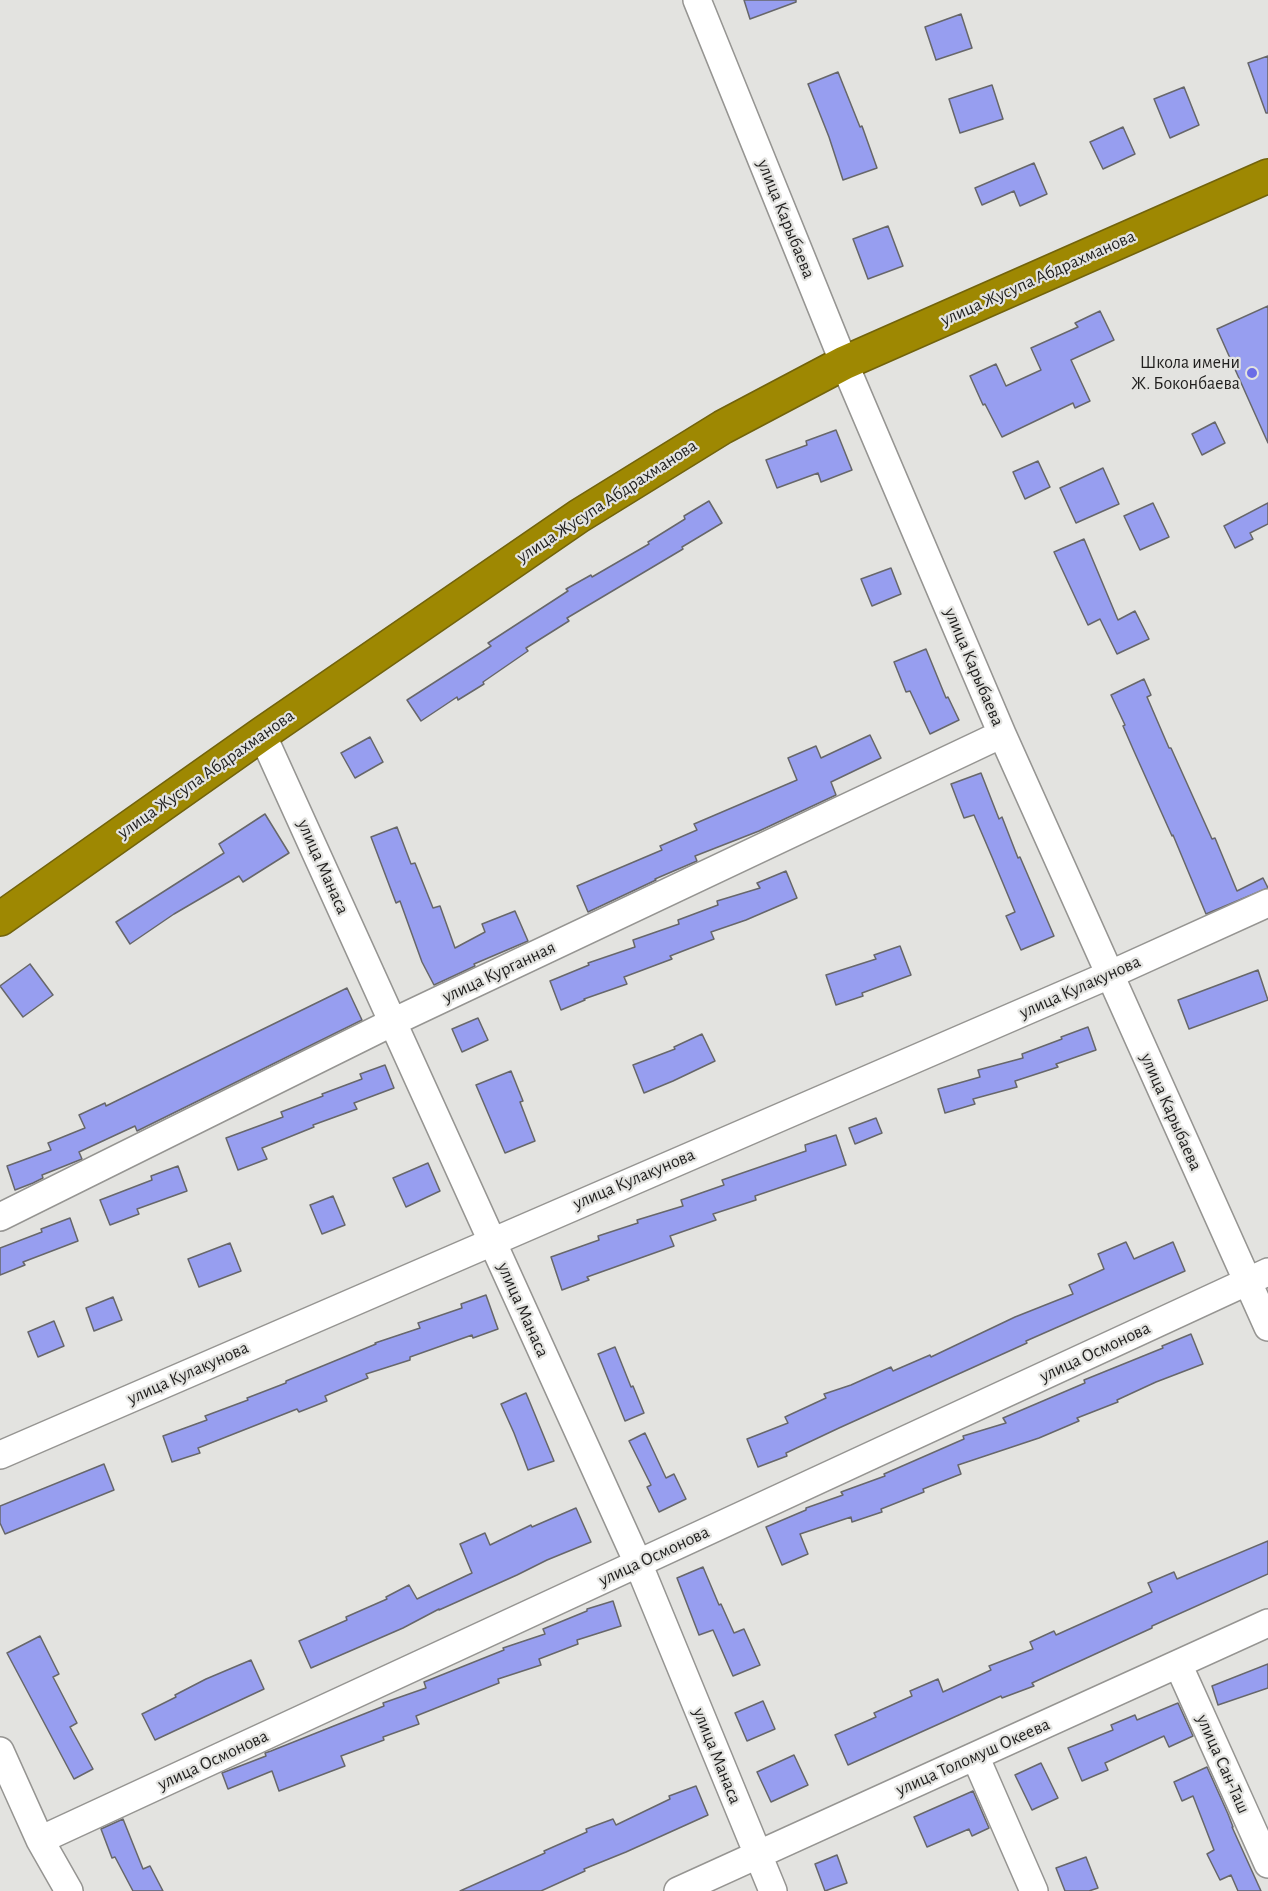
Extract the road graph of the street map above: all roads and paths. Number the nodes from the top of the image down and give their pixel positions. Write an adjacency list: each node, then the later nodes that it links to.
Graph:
1 (697, 0): 3 (street, улица Карыбаева)
2 (1268, 176): 3 (highway, улица Жусупа Абдрахманова)
3 (844, 363): 4 (highway, улица Жусупа Абдрахманова); 5 (street, улица Карыбаева)
4 (262, 734): 7 (highway, улица Жусупа Абдрахманова); 9 (street, улица Манаса)
5 (1002, 734): 8 (street, улица Карыбаева); 9 (street, улица Курганная)
6 (1268, 903): 8 (street, улица Кулакунова)
7 (0, 919)
8 (1109, 975): 11 (street, улица Кулакунова); 12 (street, улица Карыбаева)
9 (393, 1023): 10 (street, улица Курганная); 11 (street, улица Манаса)
10 (0, 1217)
11 (492, 1241): 14 (street, улица Кулакунова); 15 (street, улица Манаса)
12 (1258, 1276): 13 (street, улица Карыбаева); 15 (street, улица Осмонова)
13 (1268, 1327)
14 (0, 1455)
15 (638, 1563): 20 (street, улица Осмонова); 21 (street, улица Манаса)
16 (1268, 1623): 17 (street, улица Толомуш Океева)
17 (1178, 1664): 19 (street, улица Толомуш Океева); 22 (street, улица Сан-Таш)
18 (0, 1751): 20 (street)
19 (975, 1756): 21 (street, улица Толомуш Океева); 26 (street)
20 (40, 1840): 23 (street)
21 (758, 1854): 24 (street, улица Толомуш Океева); 25 (street, улица Манаса)
22 (1268, 1864)
23 (69, 1891)
24 (678, 1891)
25 (773, 1891)
26 (1034, 1891)

